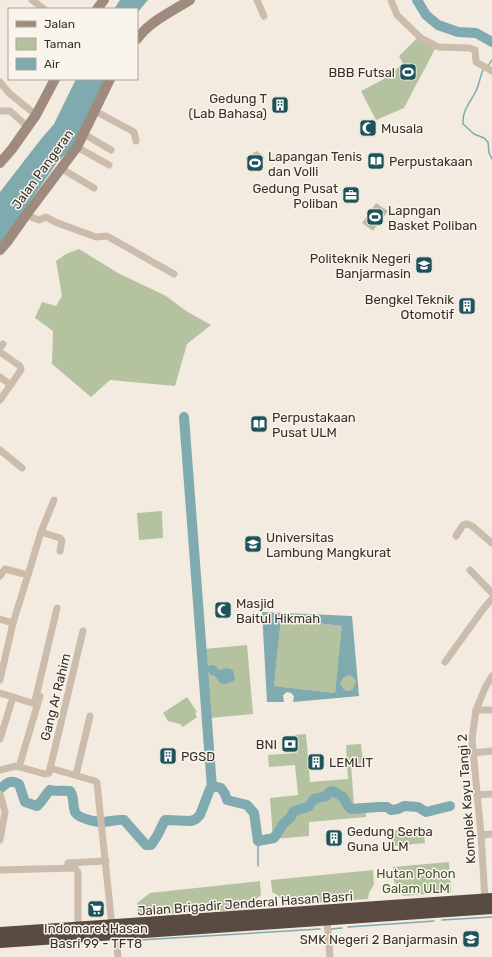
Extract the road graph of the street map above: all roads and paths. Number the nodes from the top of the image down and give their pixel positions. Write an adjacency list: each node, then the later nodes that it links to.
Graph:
1 (32, 0): 6 (street)
2 (104, 0): 7 (street)
3 (190, 0): 9 (street)
4 (257, 0): 8 (street)
5 (391, 0): 10 (street)
6 (42, 5)
7 (98, 8)
8 (264, 16)
9 (138, 38)
10 (488, 69)
11 (54, 80): 16 (street)
12 (110, 80): 15 (street, Jalan Pangeran)
13 (0, 82): 16 (street)
14 (0, 111): 17 (street)
15 (95, 112): 18 (street, Jalan Pangeran); 19 (street)
16 (36, 115): 17 (street)
17 (28, 127): 22 (street)
18 (84, 134): 20 (street, Jalan Pangeran); 21 (street)
19 (136, 141)
20 (77, 147): 23 (street); 24 (street, Jalan Pangeran)
21 (111, 150)
22 (0, 163)
23 (110, 165)
24 (62, 169): 25 (street); 26 (street, Jalan Pangeran)
25 (94, 188)
26 (26, 215): 27 (street, Jalan Pangeran); 28 (street)
27 (0, 250)
28 (174, 274)
29 (0, 352): 31 (street)
30 (0, 378): 31 (street)
31 (11, 385): 32 (street)
32 (0, 400)
33 (0, 450): 34 (street)
34 (22, 468)
35 (54, 500): 36 (street)
36 (41, 532): 39 (street); 41 (street)
37 (456, 536): 38 (street)
38 (492, 543)
39 (60, 551)
40 (470, 570): 43 (street)
41 (28, 575): 42 (street); 47 (street)
42 (0, 576)
43 (492, 593)
44 (492, 599): 50 (street)
45 (57, 608): 54 (street)
46 (0, 619): 47 (street)
47 (13, 623): 52 (street)
48 (83, 632): 62 (street, Gang Ar Rahim)
49 (53, 646): 61 (street)
50 (445, 662)
51 (492, 676): 55 (street, Komplek Kayu Tangi 2)
52 (0, 680)
53 (0, 693): 54 (street)
54 (13, 697): 58 (street)
55 (476, 710): 56 (street); 60 (street, Komplek Kayu Tangi 2)
56 (492, 710)
57 (90, 716): 64 (street)
58 (0, 739)
59 (492, 751): 60 (street)
60 (473, 753): 67 (street, Komplek Kayu Tangi 2)
61 (20, 768): 62 (street); 63 (street)
62 (50, 768): 64 (street)
63 (0, 770)
64 (76, 775): 72 (street)
65 (0, 794): 68 (street)
66 (492, 794): 67 (street)
67 (477, 795): 70 (street, Komplek Kayu Tangi 2)
68 (2, 821): 71 (street)
69 (492, 834): 70 (street)
70 (481, 835): 75 (street, Komplek Kayu Tangi 2)
71 (0, 840)
72 (106, 861): 73 (street); 78 (street)
73 (0, 866)
74 (0, 870): 77 (street)
75 (490, 902): 76 (highway, Jalan Brigadir Jenderal Hasan Basri); 78 (highway, Jalan Brigadir Jenderal Hasan Basri)
76 (327, 920): 78 (highway, Jalan Brigadir Jenderal Hasan Basri); 83 (street)
77 (78, 928): 78 (highway, Jalan Brigadir Jenderal Hasan Basri); 80 (highway, Jalan Brigadir Jenderal Hasan Basri)
78 (114, 931): 80 (highway, Jalan Brigadir Jenderal Hasan Basri); 82 (street)
79 (0, 934): 80 (highway, Jalan Brigadir Jenderal Hasan Basri)
80 (28, 936): 81 (highway, Jalan Brigadir Jenderal Hasan Basri)
81 (0, 942)
82 (118, 957)
83 (330, 957)

